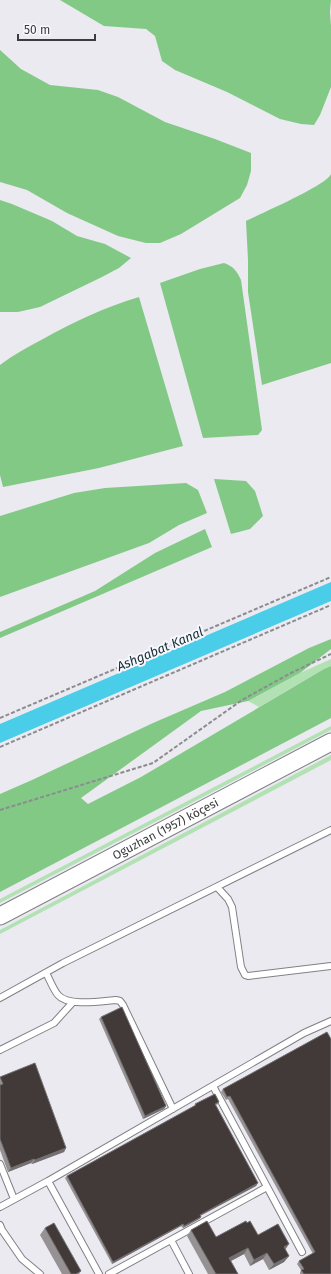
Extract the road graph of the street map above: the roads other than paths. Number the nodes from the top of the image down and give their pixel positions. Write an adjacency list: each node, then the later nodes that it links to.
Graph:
1 (331, 742): 4 (main road, Oguzhan (1957) köçesi)
2 (331, 830): 3 (lane)
3 (217, 887): 5 (lane); 6 (lane)
4 (0, 916)
5 (331, 966)
6 (46, 973): 7 (lane); 8 (lane)
7 (0, 998)
8 (74, 1002): 10 (lane); 12 (lane)
9 (331, 1021): 11 (lane)
10 (0, 1050)
11 (213, 1086): 12 (lane); 15 (lane)
12 (173, 1109): 14 (lane)
13 (0, 1164): 16 (lane)
14 (48, 1181): 16 (lane); 22 (lane)
15 (267, 1187): 19 (lane); 20 (lane)
16 (14, 1199): 17 (lane)
17 (0, 1207)
18 (1, 1229): 21 (lane)
19 (171, 1240): 23 (lane); 24 (lane)
20 (302, 1252)
21 (40, 1274)
22 (99, 1274)
23 (109, 1274)
24 (189, 1274)

